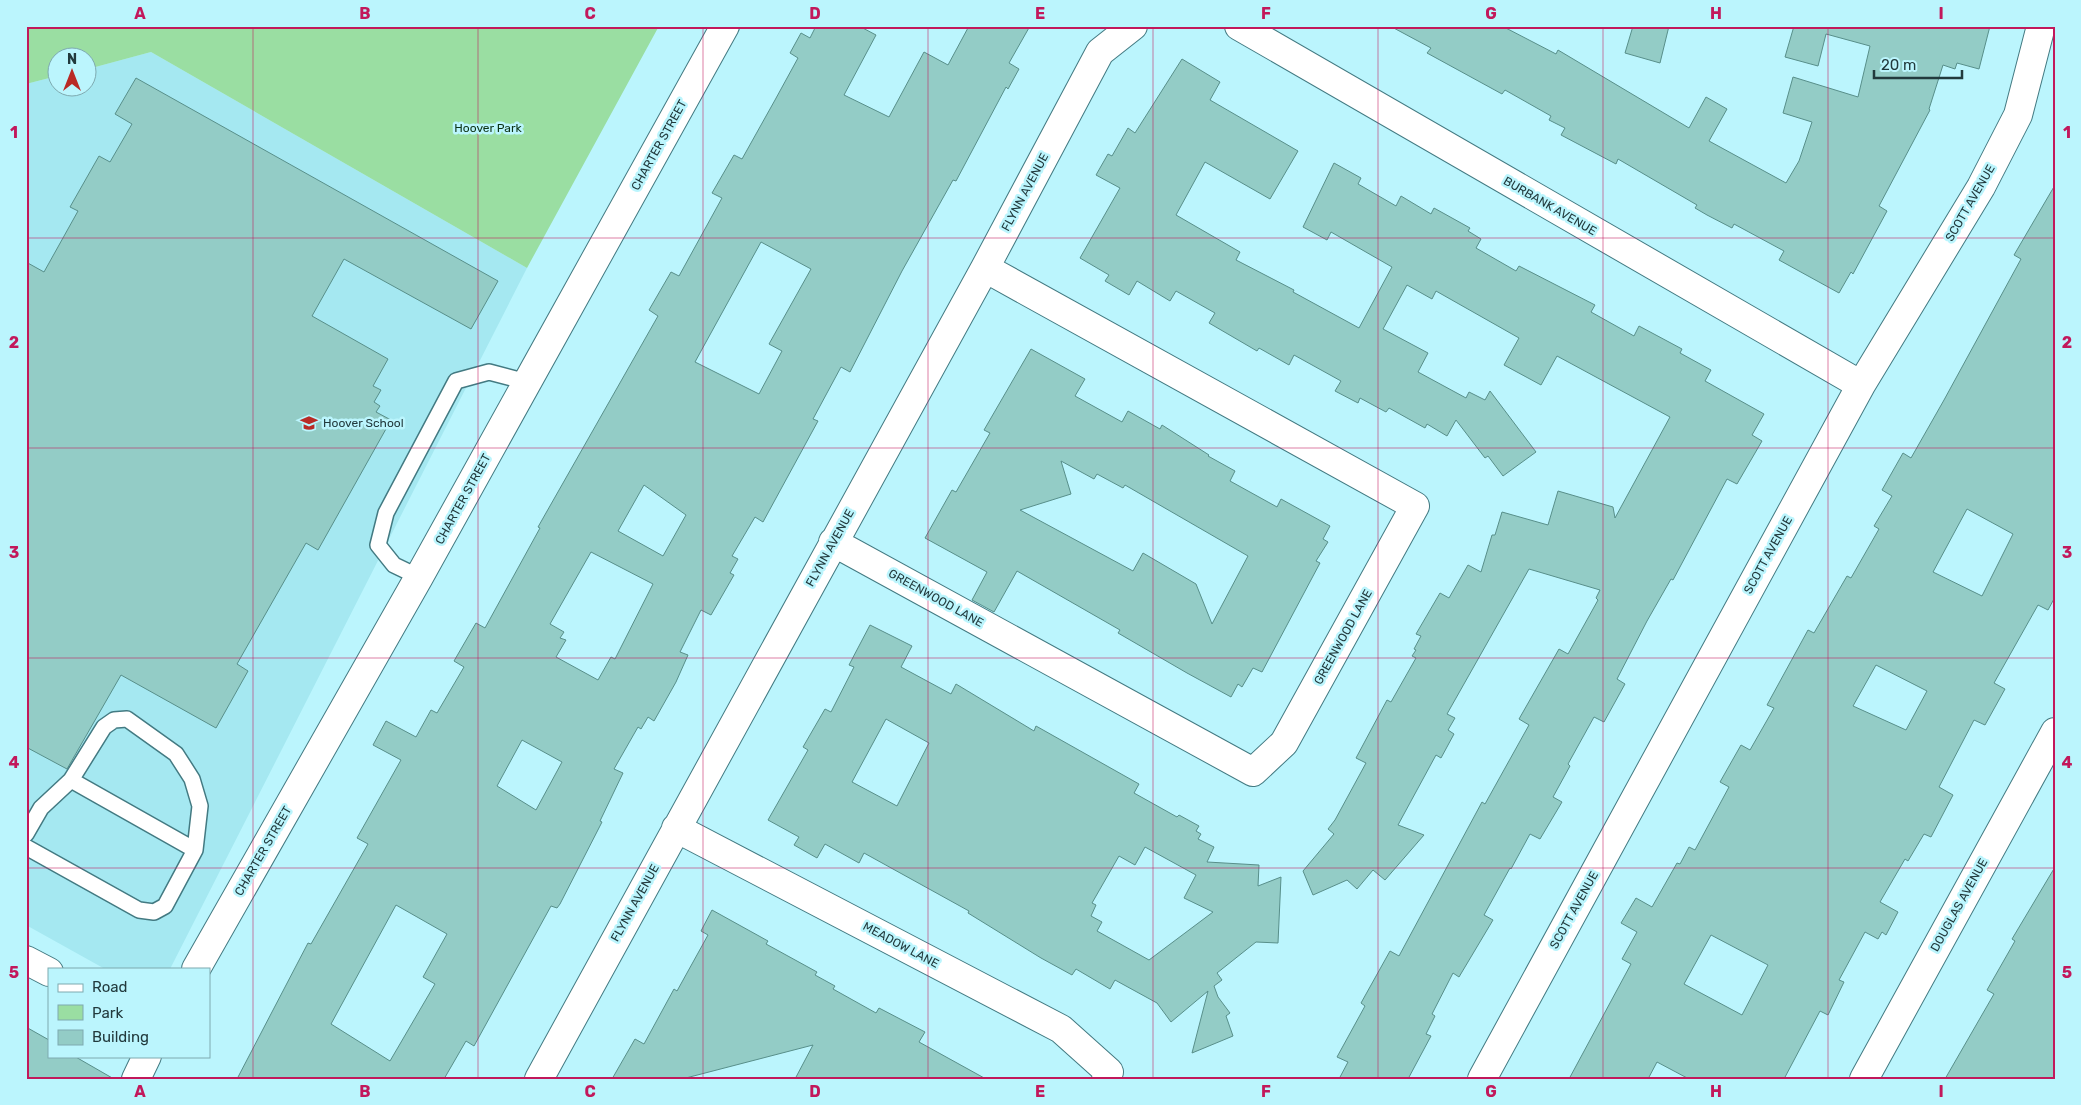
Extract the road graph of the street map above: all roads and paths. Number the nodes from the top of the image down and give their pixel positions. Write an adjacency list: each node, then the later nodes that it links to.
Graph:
1 (725, 26): 6 (street, CHARTER STREET)
2 (1133, 26): 5 (street, FLYNN AVENUE)
3 (1239, 26): 7 (street, BURBANK AVENUE)
4 (2041, 26): 7 (street, SCOTT AVENUE)
5 (985, 268): 8 (street, FLYNN AVENUE); 8 (street, GREENWOOD LANE)
6 (527, 382): 9 (street, CHARTER STREET); 9 (lane)
7 (1861, 385): 23 (street, SCOTT AVENUE)
8 (833, 542): 12 (street, FLYNN AVENUE)
9 (419, 577): 17 (street, CHARTER STREET)
10 (2055, 732): 24 (street, DOUGLAS AVENUE)
11 (71, 780): 13 (lane); 15 (lane); 15 (lane)
12 (676, 828): 21 (street, FLYNN AVENUE); 22 (street, MEADOW LANE)
13 (26, 834)
14 (26, 847): 15 (lane)
15 (194, 850)
16 (26, 960): 18 (street)
17 (197, 968)
18 (48, 971)
19 (146, 1058): 20 (street)
20 (136, 1079)
21 (539, 1079)
22 (1106, 1079)
23 (1482, 1079)
24 (1864, 1079)

